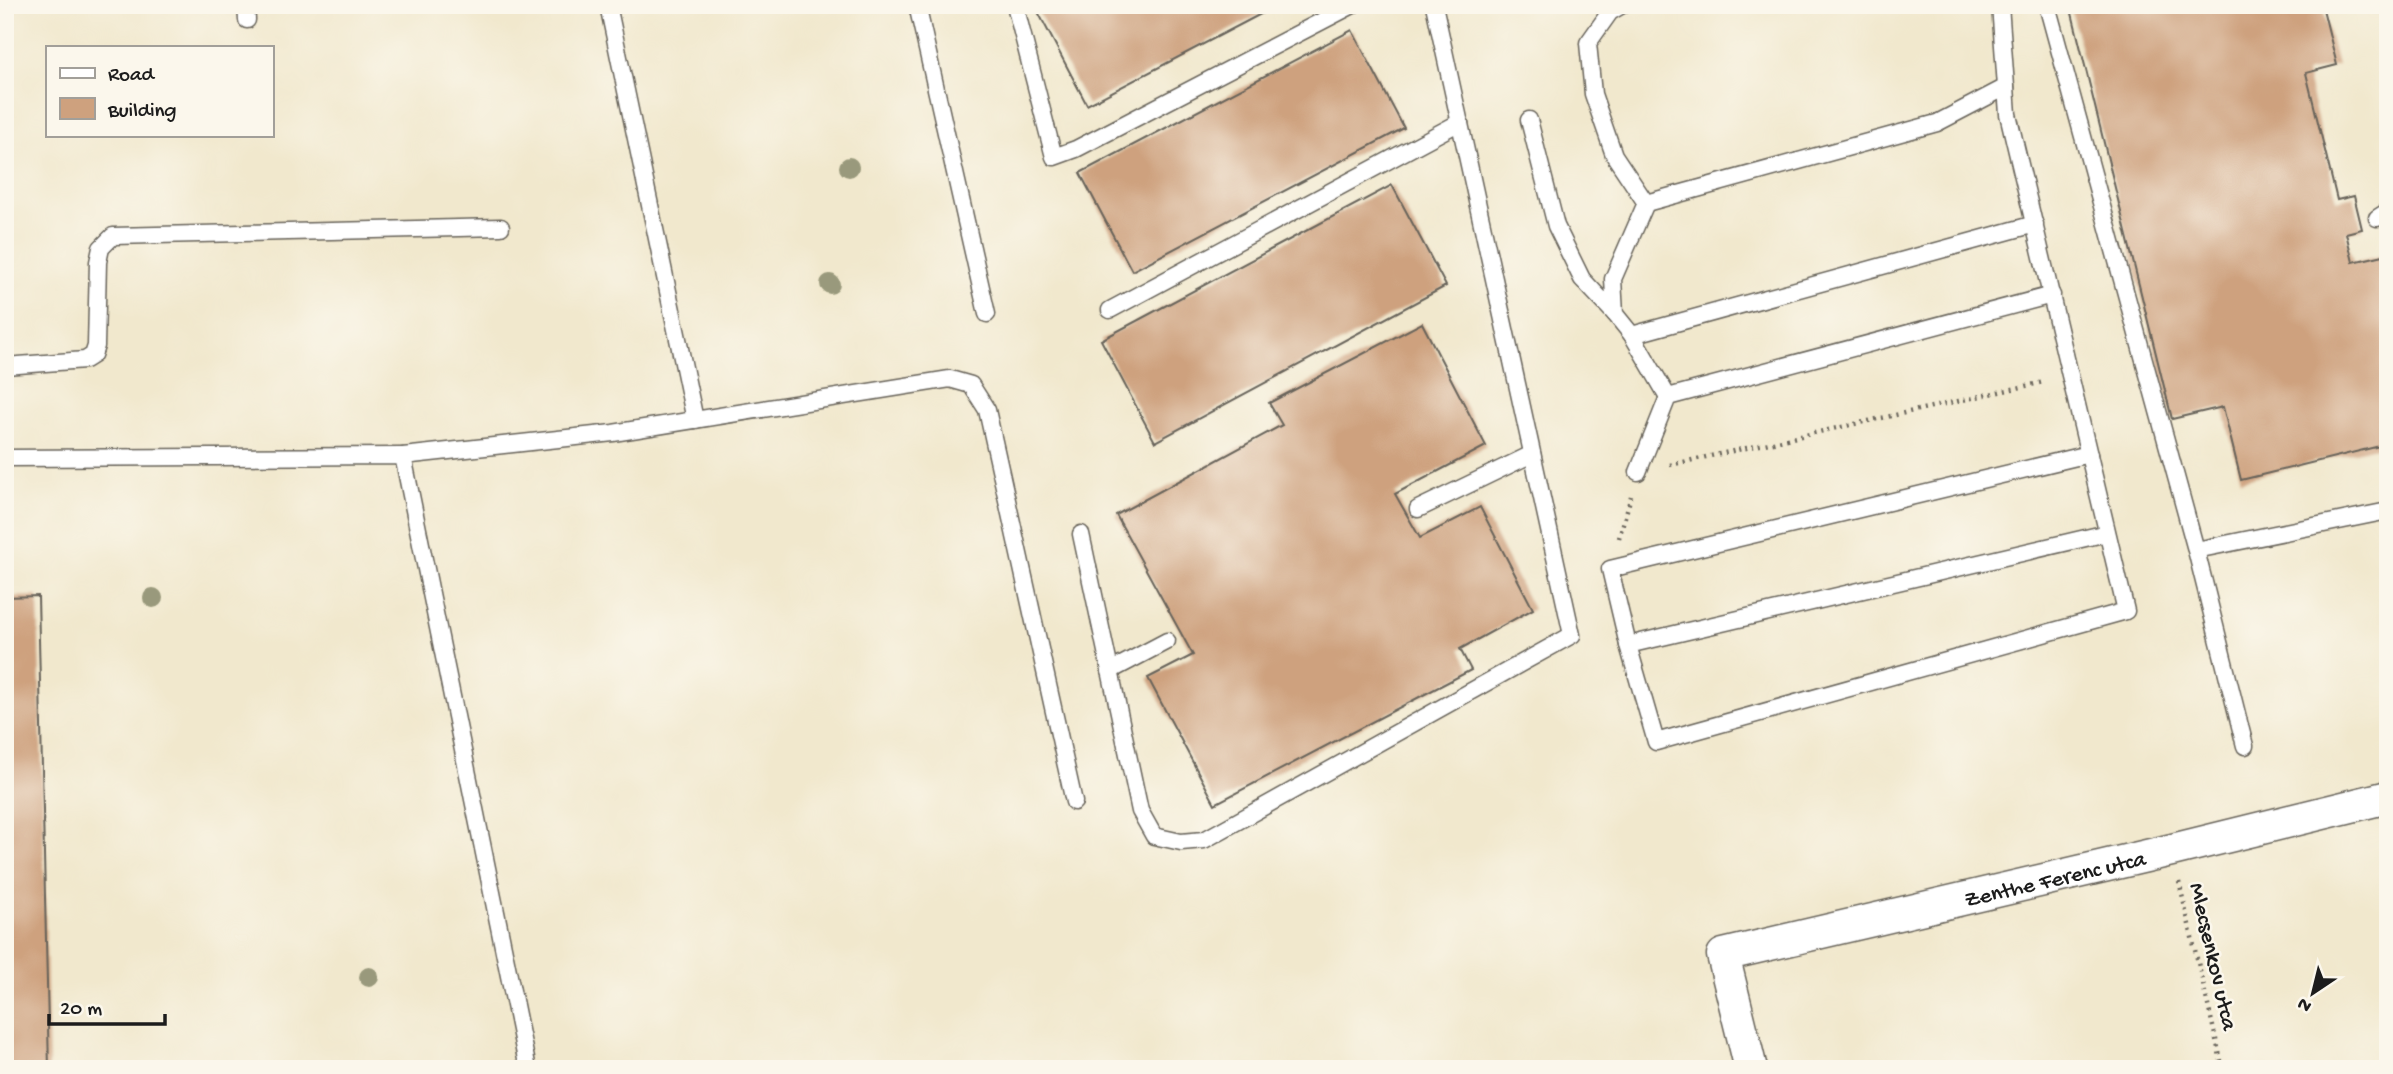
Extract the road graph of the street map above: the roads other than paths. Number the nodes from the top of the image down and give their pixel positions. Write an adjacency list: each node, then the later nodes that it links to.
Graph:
1 (608, 5): 22 (lane)
2 (917, 5): 17 (lane)
3 (1015, 5): 4 (lane)
4 (1353, 5)
5 (1434, 5): 11 (lane)
6 (1622, 5): 12 (lane)
7 (2000, 5): 9 (lane)
8 (2047, 5): 32 (lane)
9 (2006, 87): 12 (lane); 13 (lane)
10 (1529, 120): 18 (lane)
11 (1460, 122): 16 (lane); 23 (lane)
12 (1646, 203): 18 (lane)
13 (2035, 224): 15 (lane); 19 (lane)
14 (501, 227): 20 (lane)
15 (2052, 295): 21 (lane); 24 (lane)
16 (1110, 310)
17 (987, 314)
18 (1615, 314): 19 (lane)
19 (1632, 335): 21 (lane)
20 (5, 366)
21 (1668, 397): 27 (lane)
22 (695, 420): 25 (lane); 38 (lane)
23 (1532, 454): 28 (lane); 35 (lane)
24 (2089, 454): 30 (lane); 34 (lane)
25 (403, 456): 26 (lane); 39 (lane)
26 (5, 458)
27 (1638, 472)
28 (1418, 509)
29 (2388, 511): 32 (lane)
30 (2108, 533): 34 (lane); 34 (lane)
31 (1081, 534): 35 (lane)
32 (2196, 550): 36 (lane)
33 (1167, 641): 35 (lane)
34 (1628, 645)
35 (1110, 671)
36 (2245, 746)
37 (2388, 797): 40 (street, Zenthe Ferenc utca)
38 (1074, 802)
39 (528, 1069)
40 (1751, 1069)

